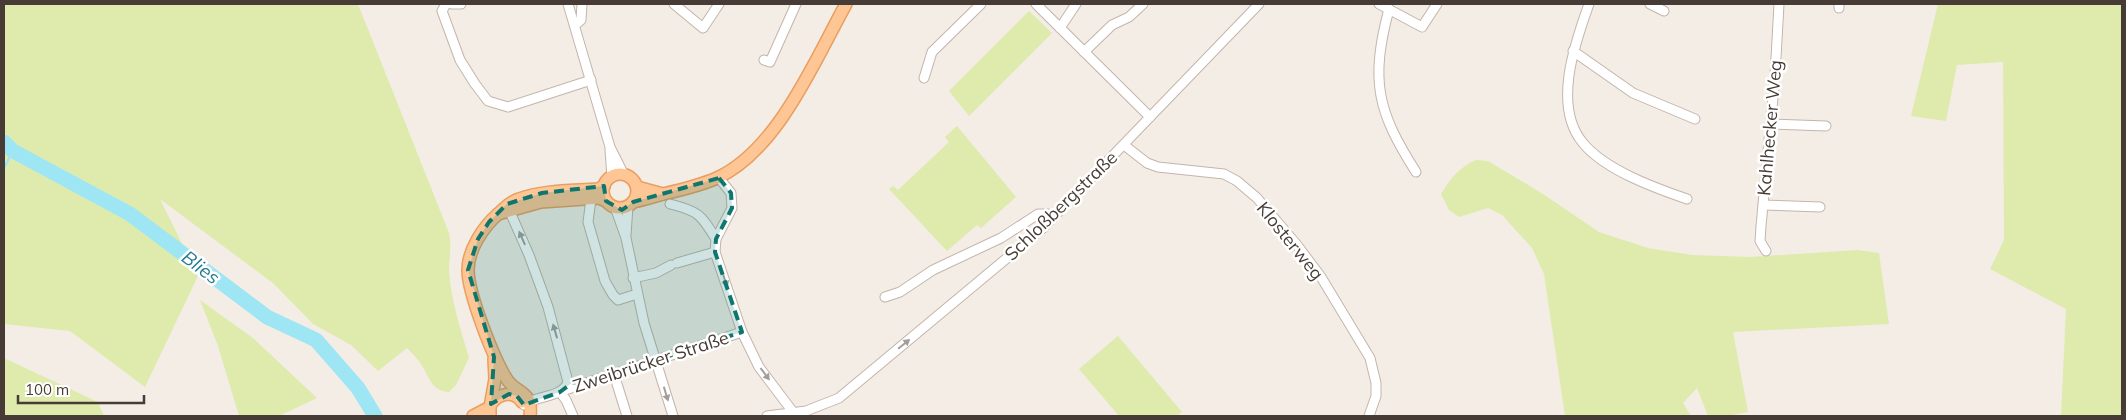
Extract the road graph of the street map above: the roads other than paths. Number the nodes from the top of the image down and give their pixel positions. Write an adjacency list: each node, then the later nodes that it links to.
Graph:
1 (446, 4): 28 (street)
2 (452, 4): 3 (street)
3 (460, 4)
4 (568, 4): 22 (street)
5 (582, 4): 22 (street)
6 (674, 4): 7 (street)
7 (719, 4)
8 (796, 4): 26 (street)
9 (846, 4): 36 (main road)
10 (981, 4): 27 (street)
11 (1036, 4): 23 (street)
12 (1076, 4): 23 (street)
13 (1143, 4): 25 (street)
14 (1259, 4): 29 (street, Schloßbergstraße)
15 (1379, 4): 20 (street)
16 (1436, 4): 20 (street)
17 (1588, 4): 24 (street)
18 (1650, 4): 21 (street)
19 (1779, 4): 31 (street, Kahlhecker Weg)
20 (1389, 9): 34 (street)
21 (1664, 11)
22 (576, 25): 28 (street)
23 (1060, 28): 25 (street)
24 (1573, 50): 30 (street); 41 (street)
25 (1084, 52): 29 (street)
26 (764, 60)
27 (924, 78)
28 (590, 80): 35 (street)
29 (1150, 118): 33 (street, Schloßbergstraße)
30 (1695, 119)
31 (1771, 124): 32 (street); 45 (street, Kahlhecker Weg)
32 (1826, 126)
33 (1124, 145): 48 (street, Schloßbergstraße); 71 (street, Klosterweg)
34 (1416, 172)
35 (618, 176): 37 (main road); 38 (main road)
36 (718, 178): 39 (main road); 50 (street)
37 (604, 186): 42 (main road); 47 (main road)
38 (636, 187): 39 (main road); 43 (main road)
39 (663, 194): 43 (main road)
40 (591, 199): 42 (main road); 47 (main road); 54 (street)
41 (1687, 199)
42 (611, 204): 43 (main road); 49 (street)
43 (630, 204): 49 (street)
44 (670, 204): 50 (street)
45 (1763, 205): 46 (street); 51 (street, Kahlhecker Weg)
46 (1820, 207)
47 (509, 208): 57 (main road); 59 (street, one-way to 47)
48 (1053, 218): 55 (street); 65 (street, Schloßbergstraße, one-way to 48)
49 (626, 238): 53 (street)
50 (716, 239): 52 (street)
51 (1766, 251)
52 (715, 252): 53 (street); 56 (street, one-way to 56)
53 (633, 278): 54 (street)
54 (637, 294): 58 (street)
55 (885, 297)
56 (742, 332): 58 (street, Zweibrücker Straße); 65 (street, one-way to 65)
57 (494, 357): 63 (main road); 64 (main road)
58 (655, 360): 61 (street, Zweibrücker Straße); 69 (street, one-way to 69)
59 (568, 378): 61 (street); 62 (street)
60 (617, 384): 68 (street)
61 (580, 385): 62 (street, Zweibrücker Straße)
62 (560, 392): 64 (street, Zweibrücker Straße); 67 (street)
63 (490, 409): 64 (main road); 66 (main road)
64 (527, 412)
65 (793, 412): 70 (street, Schloßbergstraße)
66 (473, 416)
67 (573, 416)
68 (627, 416)
69 (673, 416)
70 (767, 416)
71 (1369, 416)

